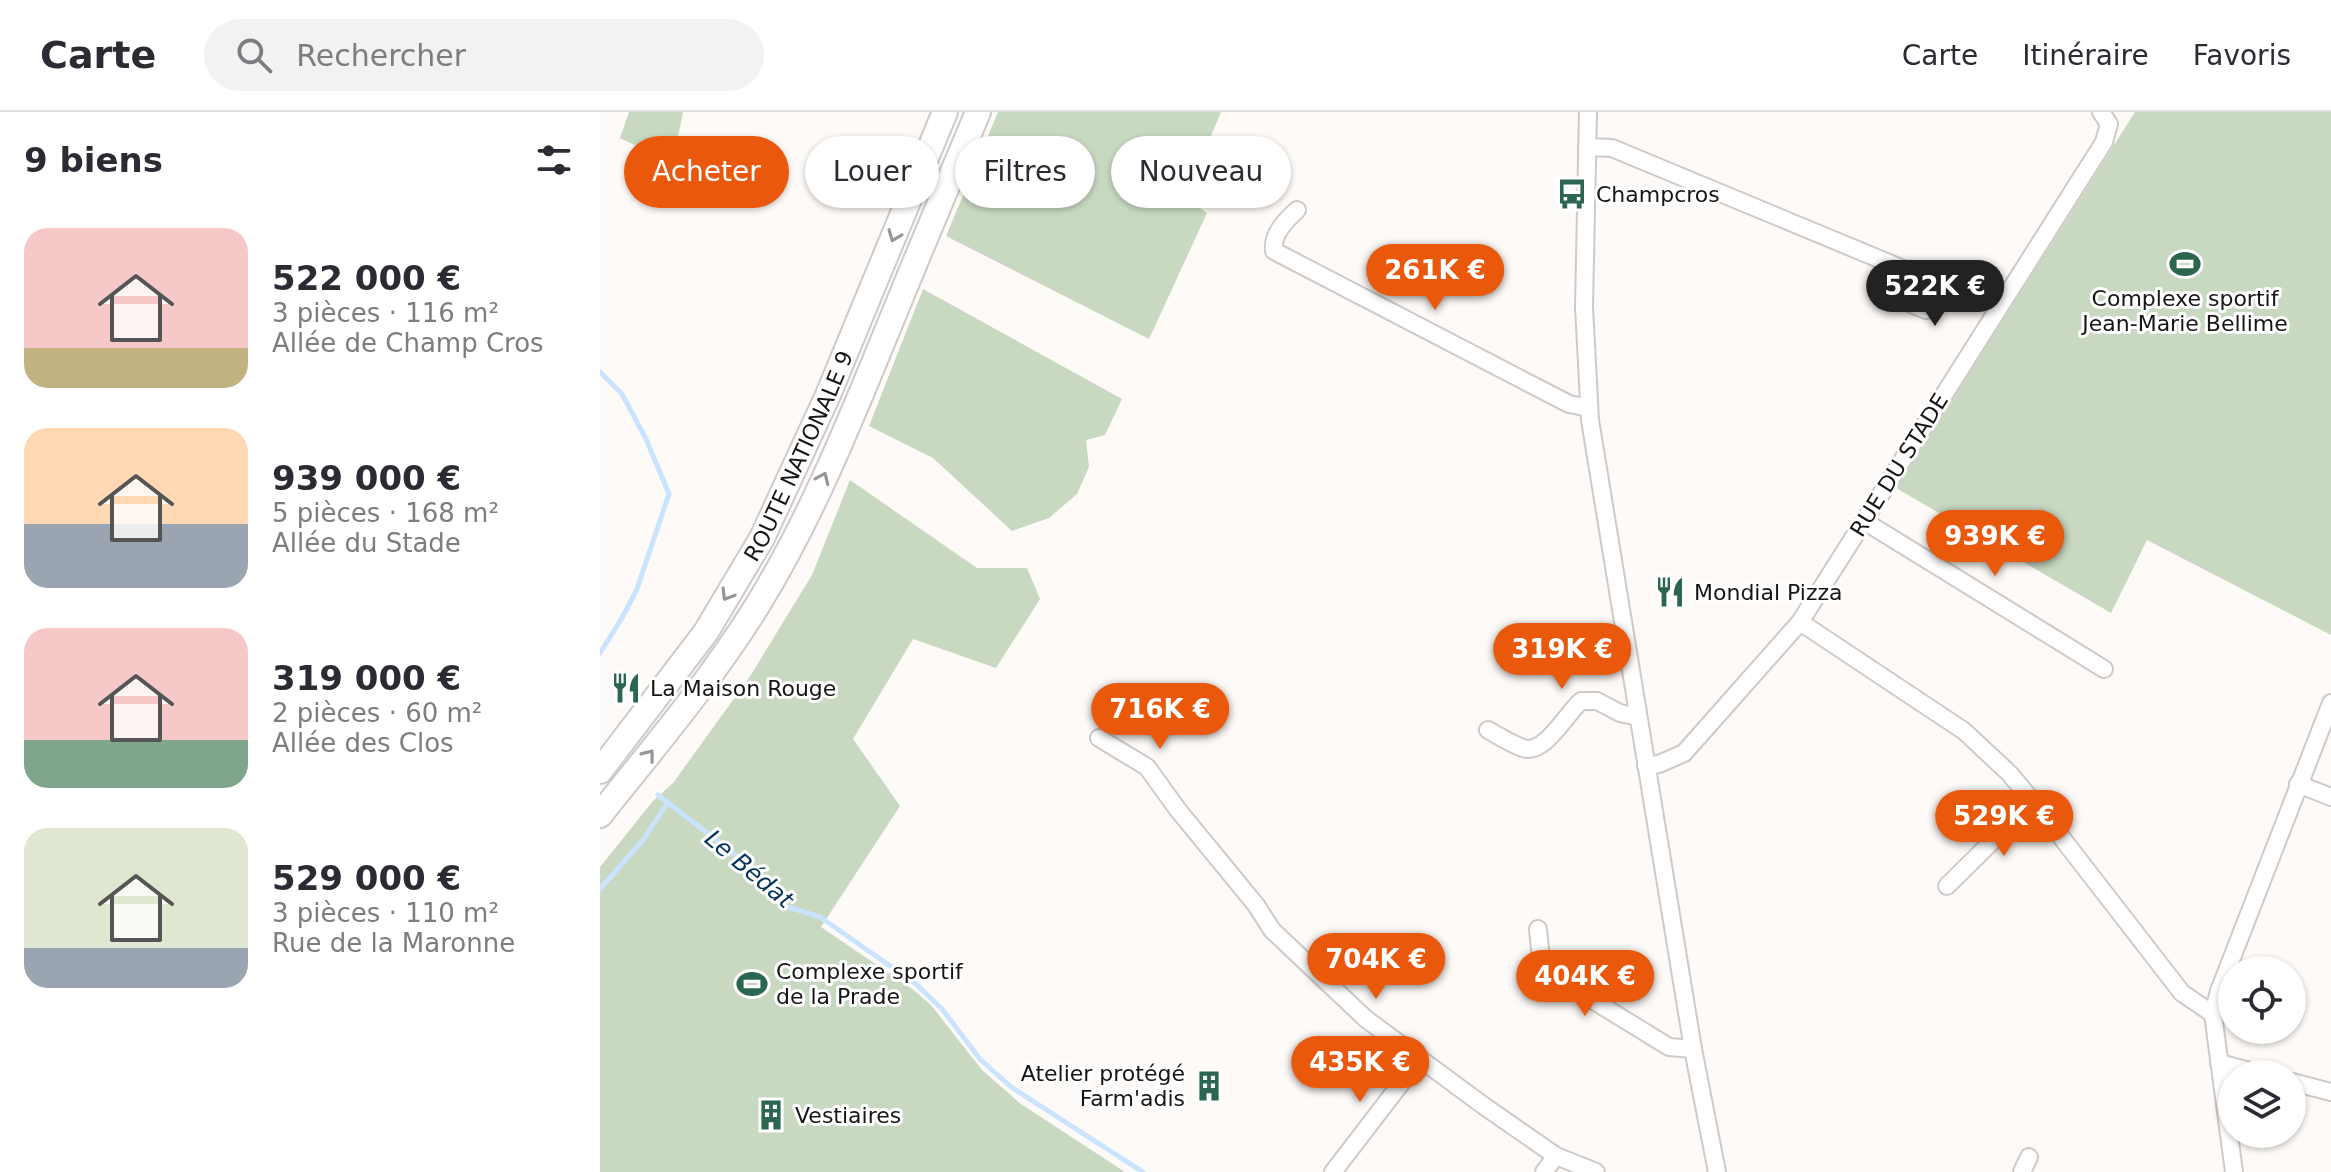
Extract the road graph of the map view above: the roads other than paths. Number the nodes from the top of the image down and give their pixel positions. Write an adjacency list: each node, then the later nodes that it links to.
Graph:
1 (945, 112): 17 (highway, ROUTE NATIONALE 9, one-way to 17)
2 (978, 112): 21 (highway, ROUTE NATIONALE 9, one-way to 2)
3 (1588, 112): 5 (street)
4 (2105, 118): 9 (street, RUE DU STADE)
5 (1587, 147): 7 (street); 8 (street)
6 (1297, 210): 8 (street)
7 (1888, 263)
8 (1589, 408): 13 (street)
9 (1864, 521): 10 (street, RUE DU STADE); 11 (street)
10 (1800, 622): 16 (street, RUE DU STADE); 20 (street)
11 (2104, 669)
12 (2331, 703): 18 (street)
13 (1638, 717): 14 (street); 16 (street)
14 (1488, 730)
15 (1099, 738): 26 (street)
16 (1646, 766): 25 (street)
17 (600, 771)
18 (2298, 784): 19 (street); 24 (street)
19 (2331, 797)
20 (2033, 801): 22 (street); 24 (street)
21 (600, 815)
22 (1947, 886)
23 (1538, 929): 25 (street)
24 (2213, 1014): 27 (street)
25 (1693, 1049): 35 (street)
26 (1419, 1060): 31 (street); 32 (street)
27 (2219, 1060)
28 (2306, 1086): 29 (street)
29 (2331, 1092)
30 (2231, 1148): 36 (street)
31 (1556, 1156): 33 (street); 34 (street)
32 (1333, 1172)
33 (1544, 1172)
34 (1596, 1172)
35 (1717, 1172)
36 (2234, 1172)

